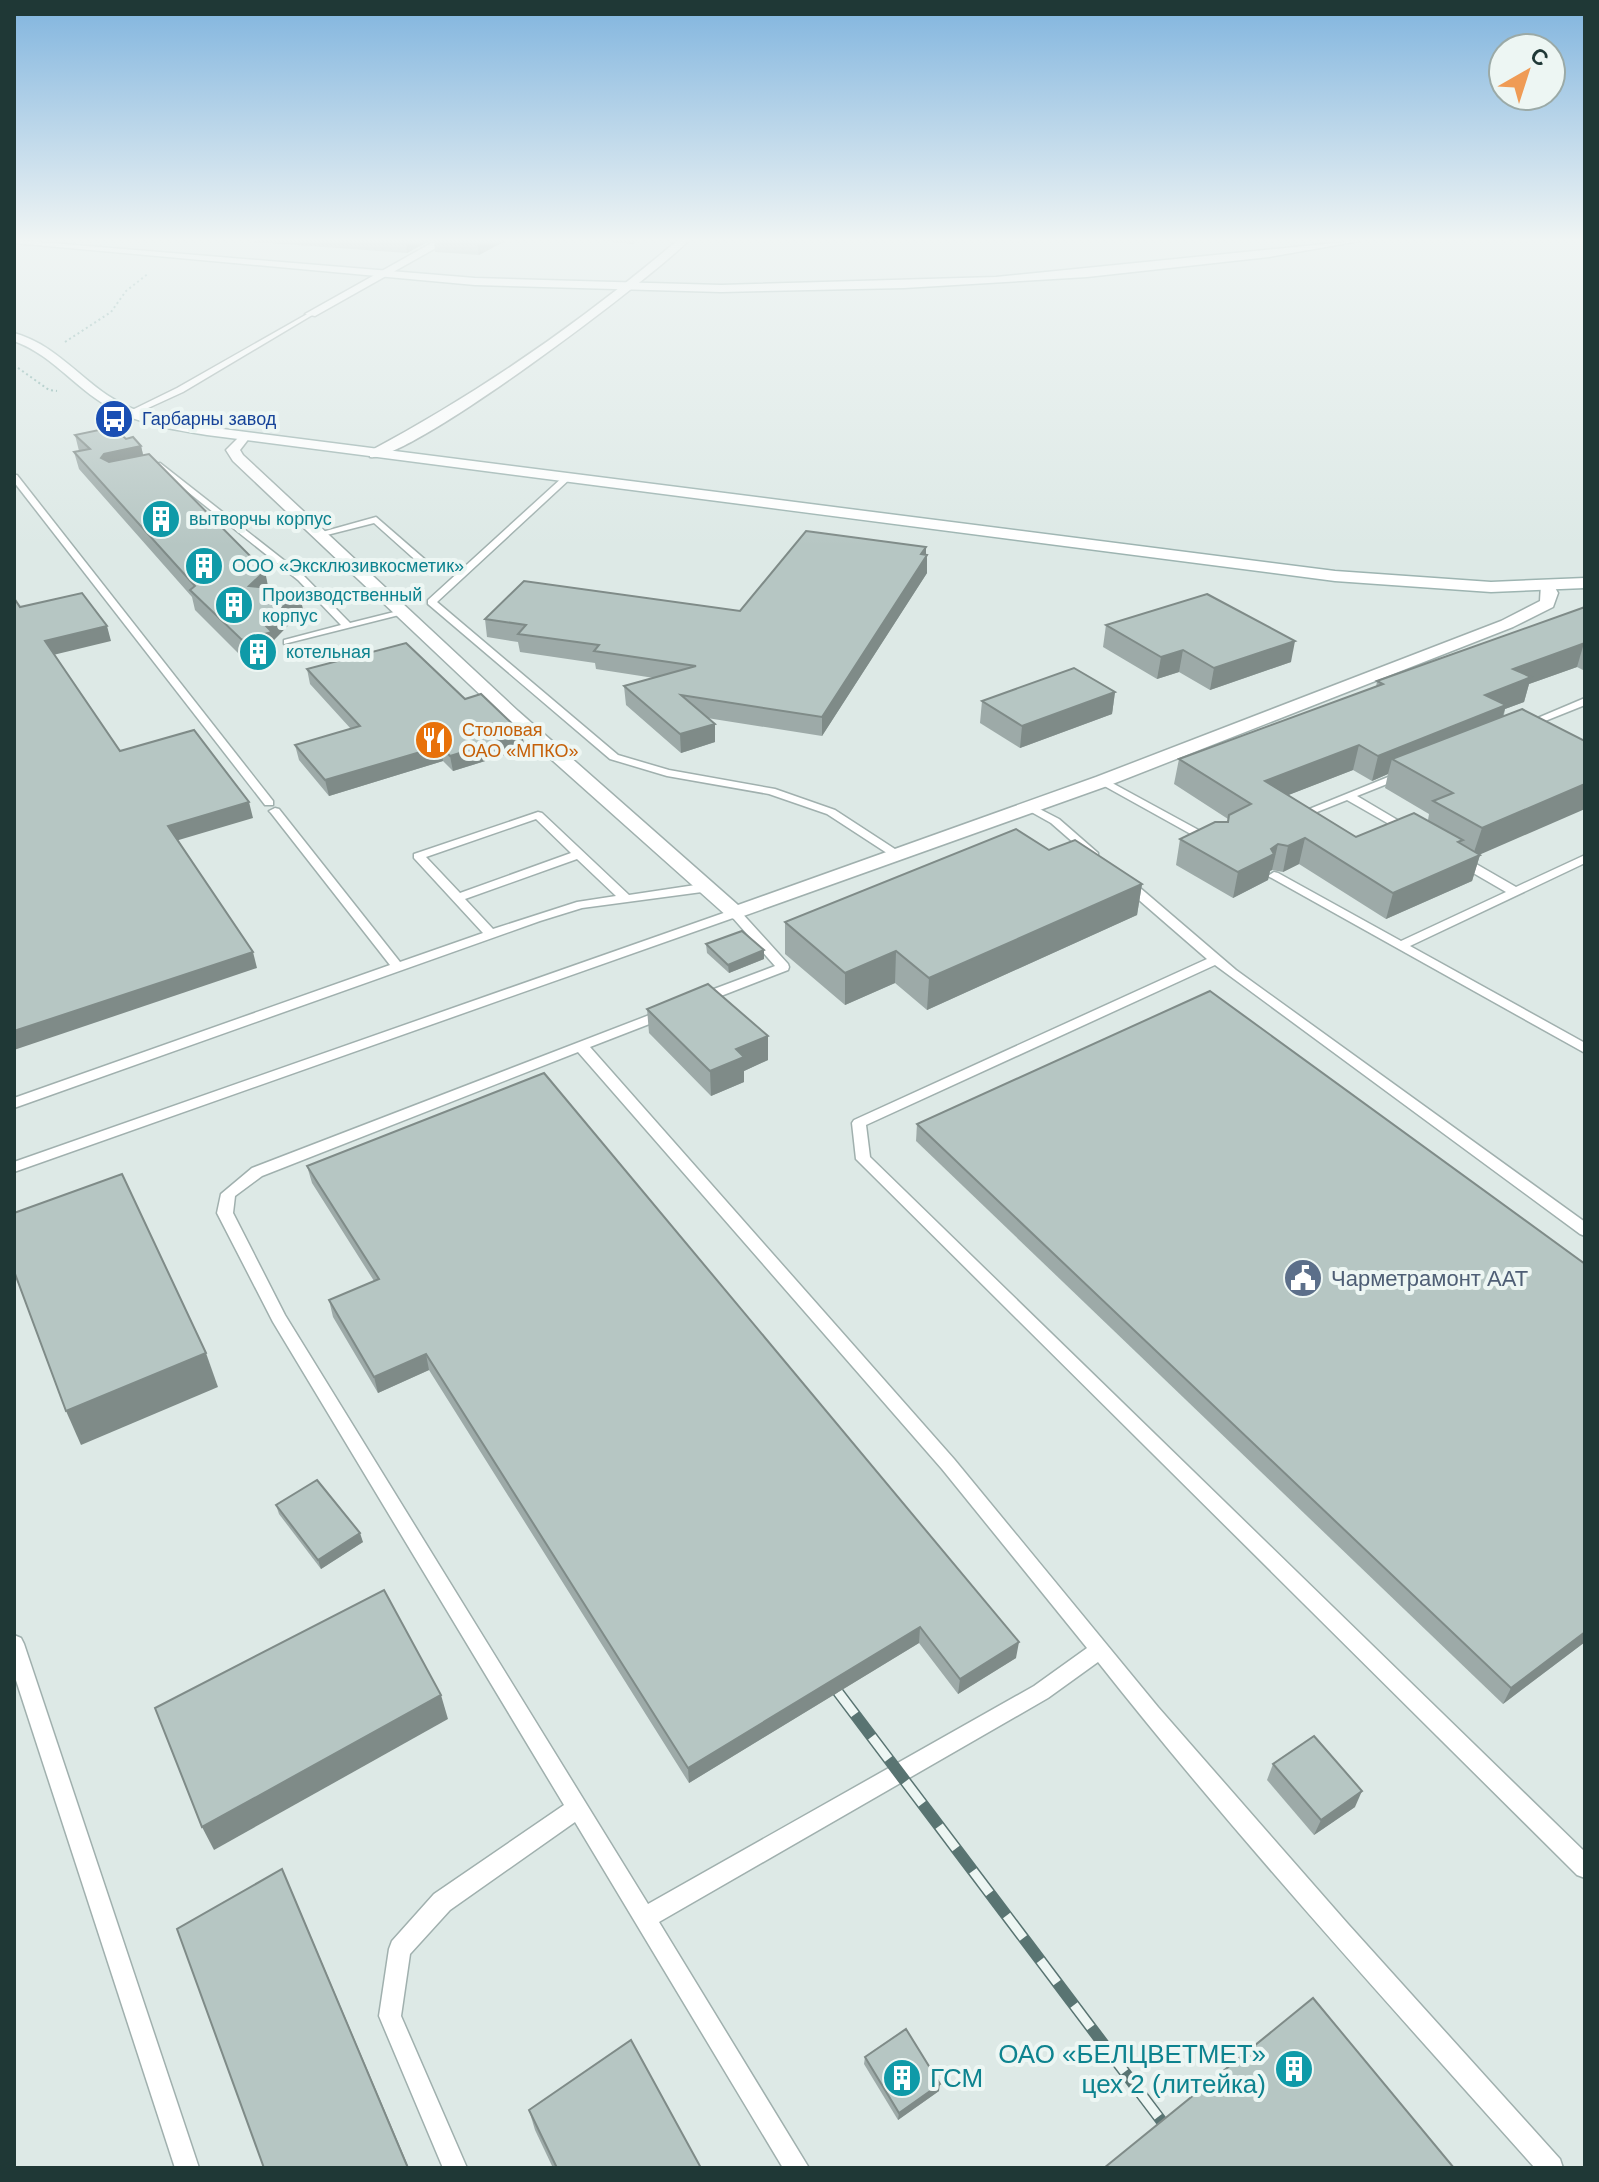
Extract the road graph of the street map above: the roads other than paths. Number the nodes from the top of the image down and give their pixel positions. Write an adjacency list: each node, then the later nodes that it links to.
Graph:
1 (26, 342): 4 (street)
2 (263, 342): 4 (lane)
3 (554, 342): 6 (street)
4 (132, 412): 5 (street)
5 (243, 437): 6 (street); 10 (street)
6 (375, 454): 9 (street)
7 (129, 472): 15 (lane)
8 (14, 477): 41 (lane)
9 (567, 478): 13 (street); 27 (lane)
10 (319, 534): 11 (lane); 14 (street)
11 (433, 571)
12 (1585, 583): 13 (street)
13 (1547, 587): 20 (street)
14 (402, 613): 15 (lane); 33 (street)
15 (348, 626): 16 (lane)
16 (287, 642)
17 (1585, 701): 18 (lane)
18 (1511, 731)
19 (1422, 766): 21 (lane)
20 (1103, 781): 22 (street); 25 (lane)
21 (1348, 796): 23 (lane); 24 (lane)
22 (1030, 807): 27 (street); 30 (lane)
23 (1303, 814)
24 (1425, 840)
25 (1217, 844)
26 (580, 854): 35 (lane); 35 (lane); 36 (lane)
27 (897, 855): 37 (street)
28 (1451, 855): 34 (lane)
29 (1585, 859): 34 (lane)
30 (1101, 861)
31 (1113, 871): 40 (lane)
32 (1274, 876): 39 (lane)
33 (702, 888): 36 (lane); 37 (street)
34 (1515, 892): 39 (lane)
35 (458, 898): 38 (lane)
36 (625, 898): 38 (lane)
37 (735, 913): 42 (lane); 45 (lane)
38 (491, 934): 41 (lane)
39 (1401, 946): 43 (lane)
40 (1216, 960): 46 (lane); 50 (lane)
41 (398, 967): 44 (lane)
42 (581, 1046): 48 (lane); 49 (lane)
43 (1585, 1049)
44 (14, 1103)
45 (14, 1167)
46 (1585, 1230)
47 (14, 1644): 52 (lane)
48 (1100, 1650): 51 (lane); 55 (lane)
49 (578, 1808): 51 (lane); 53 (lane)
50 (1585, 1867)
51 (644, 1918): 54 (lane)
52 (187, 2168)
53 (455, 2168)
54 (797, 2168)
55 (1551, 2168)

